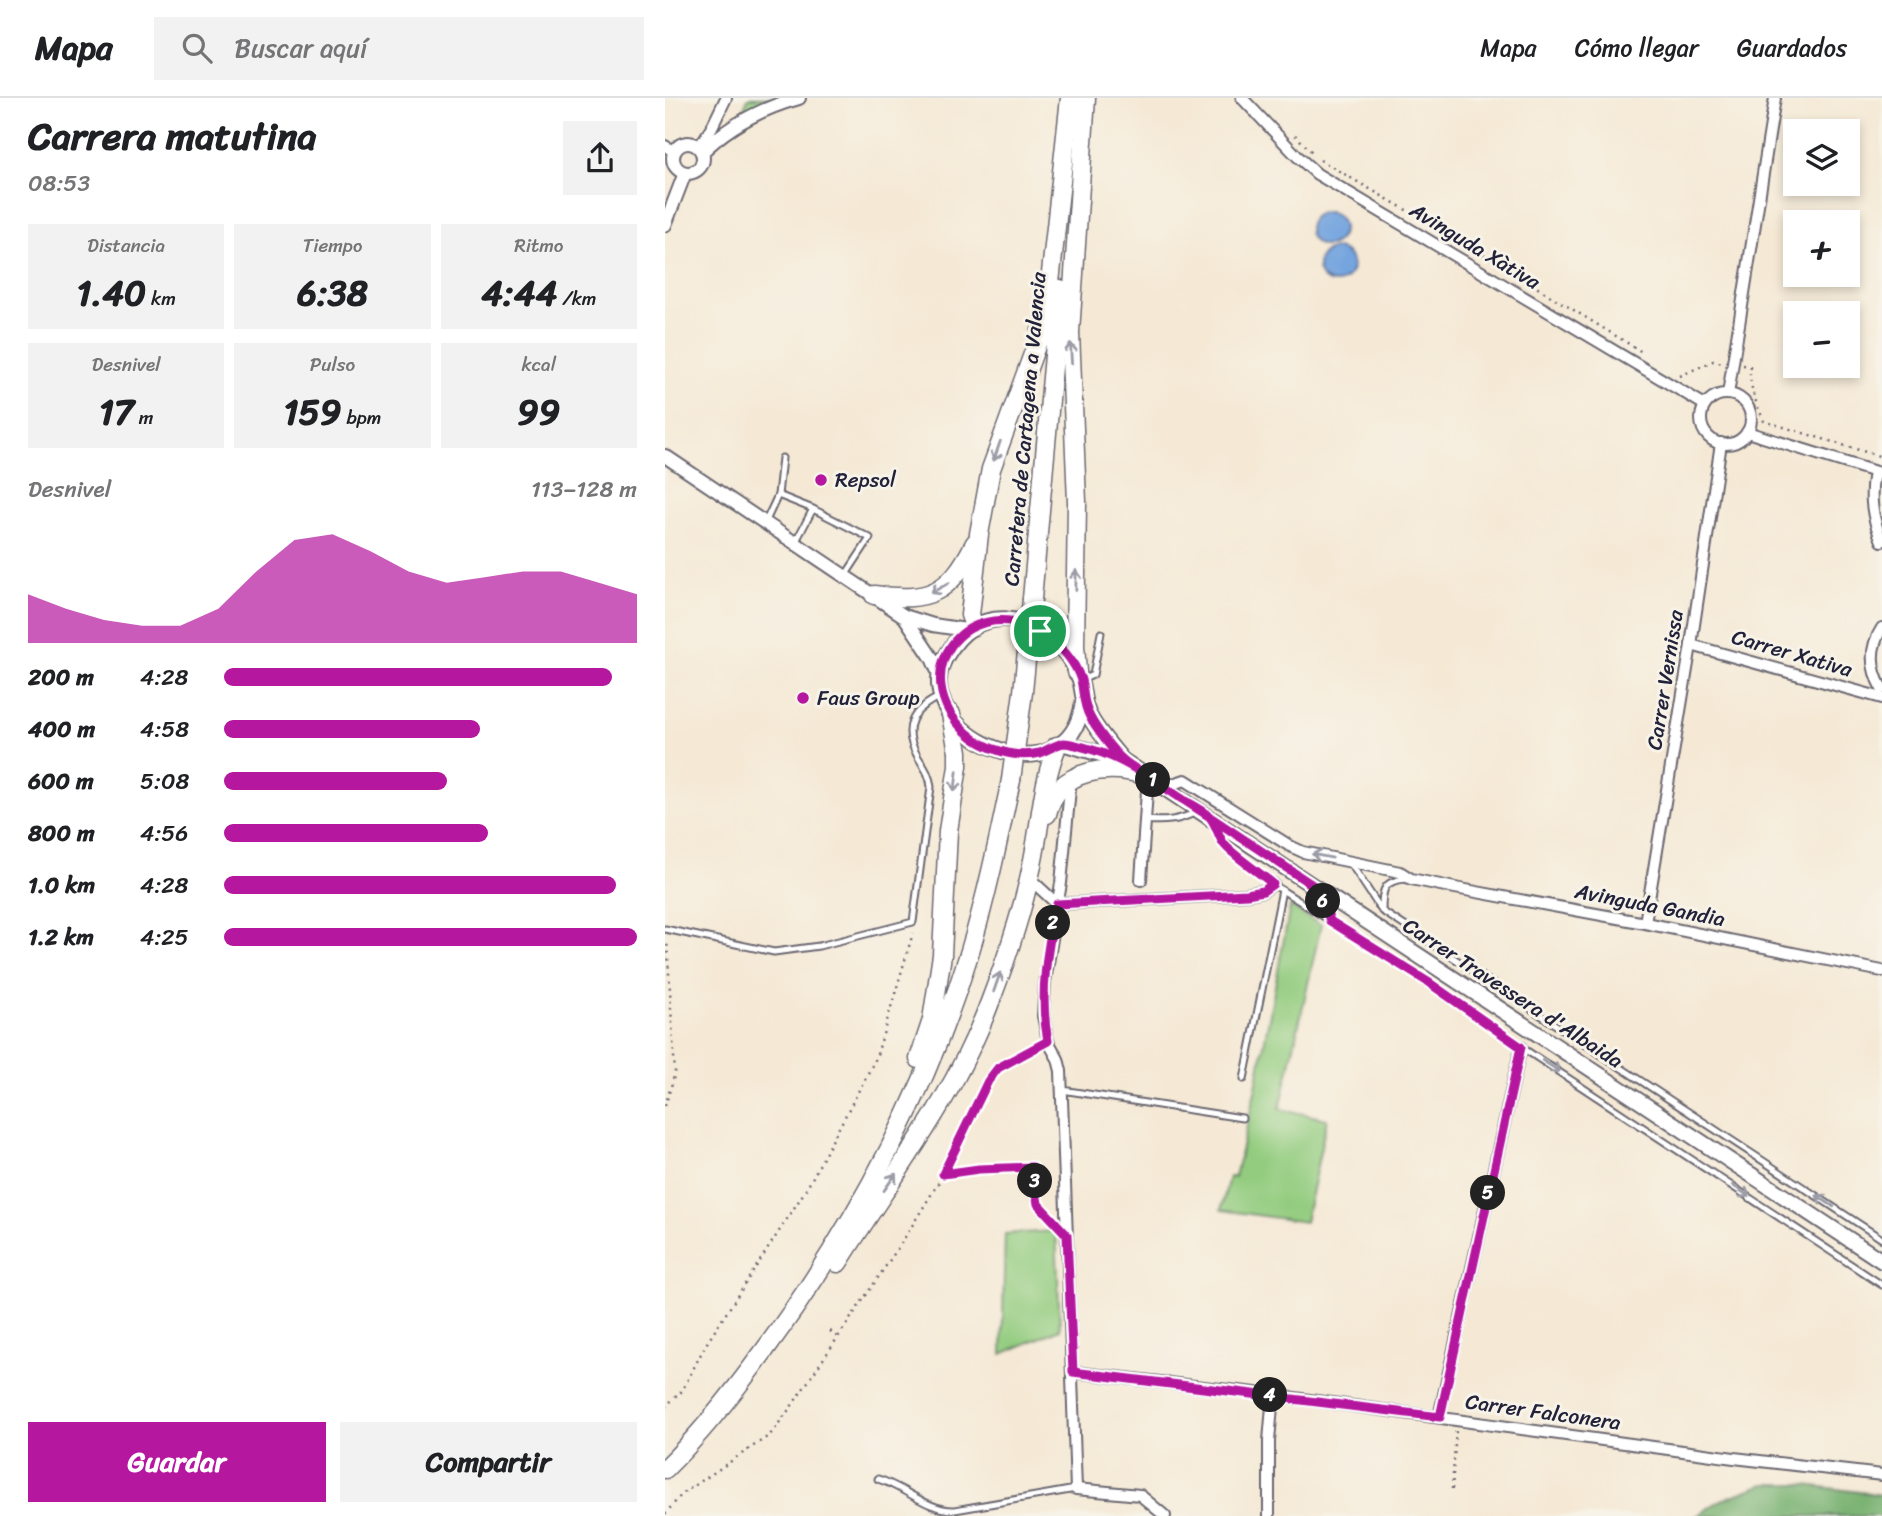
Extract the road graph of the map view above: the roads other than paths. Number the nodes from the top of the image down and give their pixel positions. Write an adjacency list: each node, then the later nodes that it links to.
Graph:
1 (726, 98): 9 (street)
2 (799, 98): 9 (street)
3 (1070, 98): 22 (highway, one-way to 22)
4 (1078, 98): 66 (highway, Carretera de Cartagena a Valencia, bridge)
5 (1086, 98): 33 (highway, one-way to 5)
6 (1242, 98): 13 (street, Avinguda Xàtiva)
7 (1775, 98): 12 (street)
8 (670, 149): 9 (street); 10 (street)
9 (700, 149): 10 (street)
10 (685, 173): 11 (street)
11 (665, 225)
12 (1728, 394): 13 (street); 14 (street)
13 (1705, 405): 15 (street)
14 (1747, 432): 15 (street); 18 (street)
15 (1721, 443): 31 (street, Carrer Vernissa)
16 (665, 456): 21 (street)
17 (782, 458): 19 (lane)
18 (1878, 473): 23 (street)
19 (778, 495): 20 (lane); 21 (lane)
20 (813, 509): 24 (lane); 25 (lane)
21 (765, 523): 24 (street)
22 (979, 534): 26 (highway, one-way to 26); 28 (highway)
23 (1882, 539)
24 (795, 543): 25 (street)
25 (845, 576): 26 (street)
26 (874, 595): 27 (street)
27 (904, 616): 28 (street); 32 (street)
28 (970, 628): 32 (main road); 33 (main road)
29 (1882, 628): 34 (street)
30 (1101, 633): 33 (lane)
31 (1691, 645): 36 (street, Carrer Xativa); 56 (street, Carrer Vernissa)
32 (940, 676): 35 (main road)
33 (1079, 676): 37 (main road)
34 (1882, 689)
35 (942, 695): 38 (main road); 57 (lane)
36 (1882, 698)
37 (1083, 702): 39 (main road); 40 (main road, Carrer Travessera d'Albaida)
38 (951, 714): 39 (main road); 66 (highway, one-way to 66)
39 (1060, 745): 40 (main road, Carrer Travessera d'Albaida); 46 (highway)
40 (1122, 760): 41 (main road, Carrer Travessera d'Albaida)
41 (1148, 776): 42 (main road, Carrer Travessera d'Albaida); 45 (street); 46 (highway)
42 (1164, 787): 44 (main road, Carrer Travessera d'Albaida); 47 (street, Avinguda Gandia, one-way to 42)
43 (1070, 789): 53 (street)
44 (1204, 814): 45 (lane); 51 (lane); 52 (main road, Carrer Travessera d'Albaida)
45 (1145, 821): 50 (street)
46 (1034, 857): 48 (highway)
47 (1349, 861): 49 (street, Avinguda Gandia); 54 (lane)
48 (1029, 878): 53 (street); 67 (highway, one-way to 48)
49 (1411, 879): 54 (lane); 56 (street, Avinguda Gandia)
50 (1142, 880)
51 (1277, 887): 53 (street); 55 (lane); 60 (lane)
52 (1320, 890): 55 (lane); 64 (main road, Carrer Travessera d'Albaida)
53 (1057, 904): 61 (street)
54 (1382, 911): 63 (lane, one-way to 54)
55 (1330, 921): 59 (lane)
56 (1645, 923): 58 (street, Avinguda Gandia)
57 (666, 929)
58 (1882, 971)
59 (1521, 1047): 65 (lane, one-way to 65); 70 (street)
60 (1244, 1079)
61 (1062, 1090): 62 (lane); 68 (street)
62 (1242, 1118)
63 (1882, 1239)
64 (1882, 1261)
65 (1882, 1286)
66 (810, 1287): 67 (highway, Carretera de Cartagena a Valencia)
67 (792, 1313): 71 (highway, Carretera de Cartagena a Valencia)
68 (1073, 1372): 69 (street, Carrer Falconera); 74 (street)
69 (1273, 1395): 70 (street, Carrer Falconera); 76 (street)
70 (1440, 1417): 72 (street, Carrer Falconera)
71 (665, 1469)
72 (1882, 1475)
73 (879, 1479): 74 (lane)
74 (1076, 1489): 75 (street)
75 (1165, 1516)
76 (1269, 1516)

